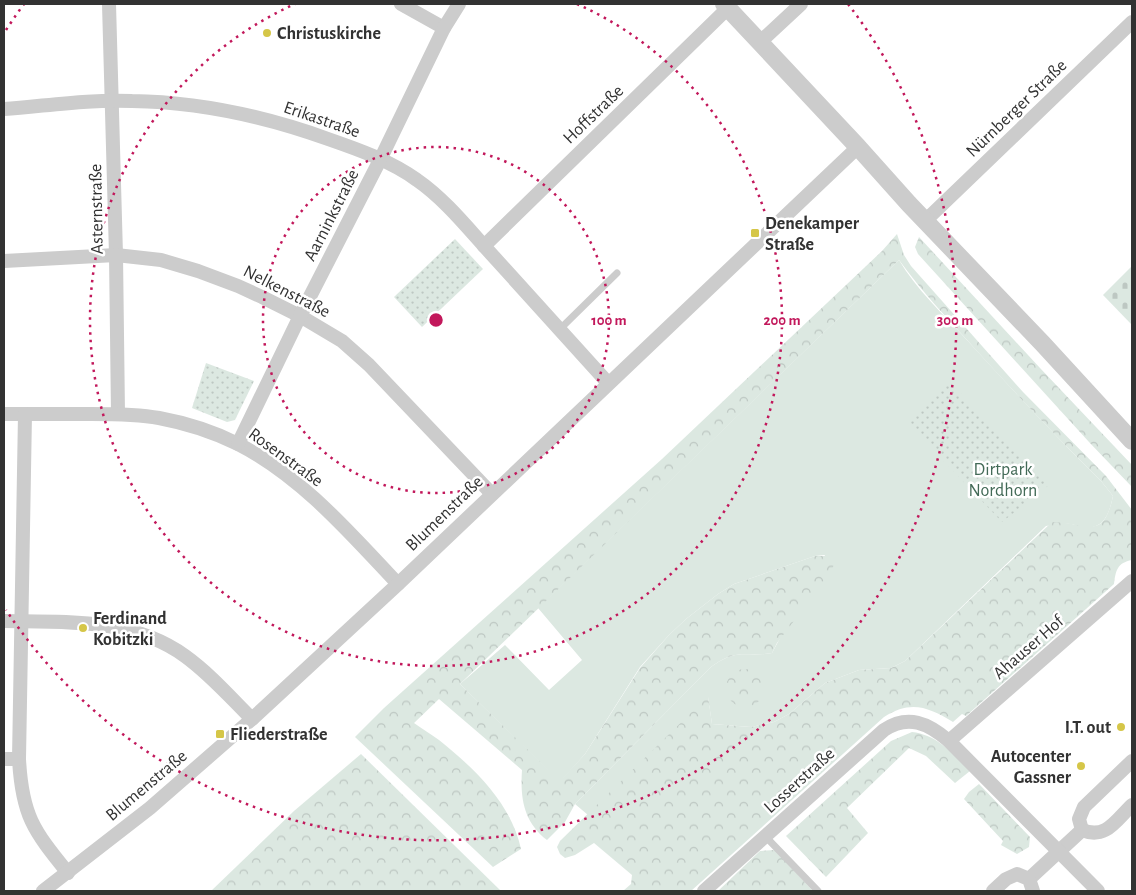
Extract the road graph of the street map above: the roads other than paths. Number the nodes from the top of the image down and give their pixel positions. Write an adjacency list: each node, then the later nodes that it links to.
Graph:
1 (109, 4): 9 (street, Asternstraße)
2 (401, 4): 7 (street)
3 (459, 4): 7 (street, Aarninkstraße)
4 (801, 4): 8 (street)
5 (726, 6): 8 (street); 14 (street, Hoffstraße)
6 (1132, 22): 13 (street, Nürnberger Straße)
7 (444, 28): 12 (street, Aarninkstraße)
8 (759, 43): 11 (street)
9 (113, 101): 10 (street, Erikastraße); 12 (street, Erikastraße); 15 (street, Asternstraße)
10 (4, 109)
11 (858, 147): 13 (street); 20 (street, Blumenstraße)
12 (380, 160): 14 (street, Erikastraße); 18 (street, Aarninkstraße)
13 (925, 221): 24 (street)
14 (484, 246): 19 (street, Erikastraße)
15 (116, 255): 16 (street, Nelkenstraße); 18 (street, Nelkenstraße); 23 (street, Asternstraße)
16 (4, 261)
17 (616, 273): 19 (lane)
18 (300, 316): 25 (street, Aarninkstraße); 26 (street, Nelkenstraße)
19 (559, 330): 20 (street, Erikastraße)
20 (608, 383): 26 (street, Blumenstraße)
21 (4, 414): 22 (street, Rosenstraße)
22 (25, 414): 23 (street, Rosenstraße); 30 (street)
23 (118, 414): 25 (street, Rosenstraße)
24 (1132, 441)
25 (238, 444): 28 (street, Rosenstraße)
26 (491, 493): 28 (street, Blumenstraße)
27 (1132, 581): 32 (street, Ahauser Hof)
28 (398, 584): 31 (street, Blumenstraße)
29 (4, 621): 30 (street)
30 (22, 621): 31 (street); 34 (street)
31 (252, 718): 40 (street, Blumenstraße)
32 (949, 741): 38 (street, Losserstraße); 39 (street, Losserstraße)
33 (4, 759): 34 (street)
34 (19, 759): 40 (street)
35 (1132, 761): 37 (street)
36 (1132, 805): 37 (street)
37 (1082, 830): 39 (street)
38 (765, 836): 43 (street, Losserstraße); 44 (lane)
39 (1059, 853): 41 (street); 46 (street, Losserstraße)
40 (68, 873): 42 (street, Blumenstraße)
41 (1031, 885): 45 (street)
42 (43, 891)
43 (704, 891)
44 (818, 891)
45 (993, 891)
46 (1098, 891)

